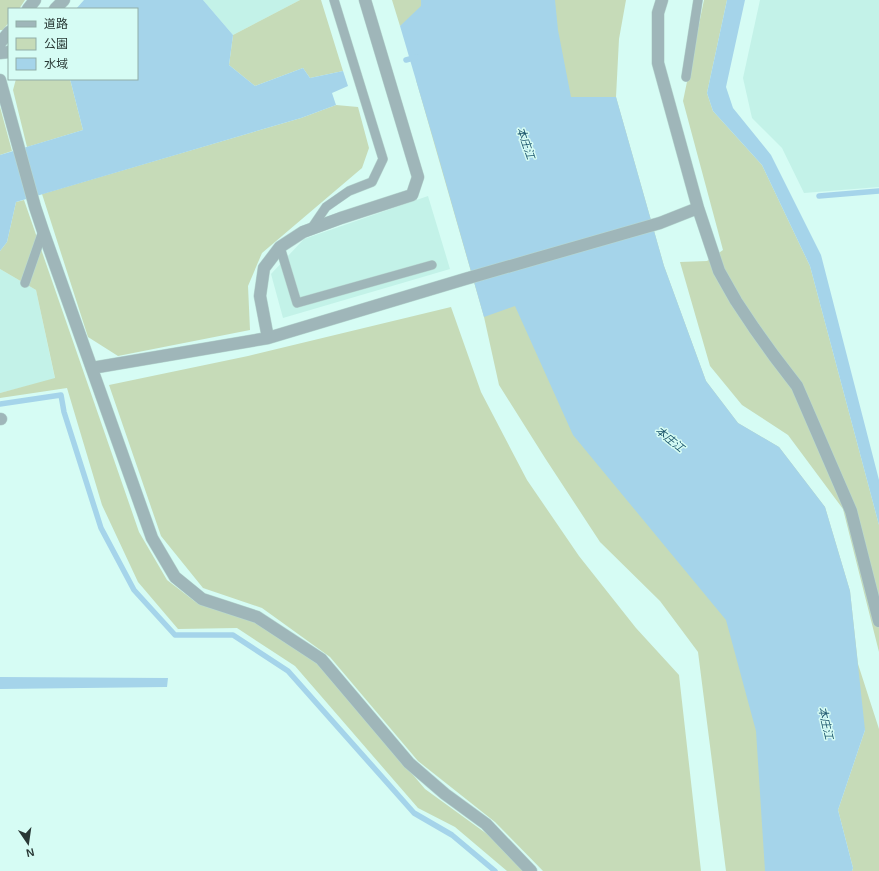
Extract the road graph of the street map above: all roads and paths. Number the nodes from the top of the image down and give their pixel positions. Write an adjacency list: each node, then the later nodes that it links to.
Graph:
1 (35, 0): 7 (street)
2 (64, 0): 8 (street)
3 (334, 0): 14 (lane)
4 (364, 0): 14 (street)
5 (662, 0): 13 (street)
6 (698, 0): 11 (lane)
7 (29, 8)
8 (56, 8)
9 (8, 33): 10 (street)
10 (0, 43)
11 (686, 77)
12 (0, 80): 15 (street)
13 (698, 208): 19 (street); 21 (street)
14 (311, 229): 16 (street)
15 (43, 231): 18 (lane); 20 (street)
16 (280, 247): 17 (lane); 19 (street)
17 (432, 265)
18 (25, 283)
19 (268, 338): 20 (street)
20 (92, 368): 22 (street)
21 (879, 621)
22 (531, 871)

